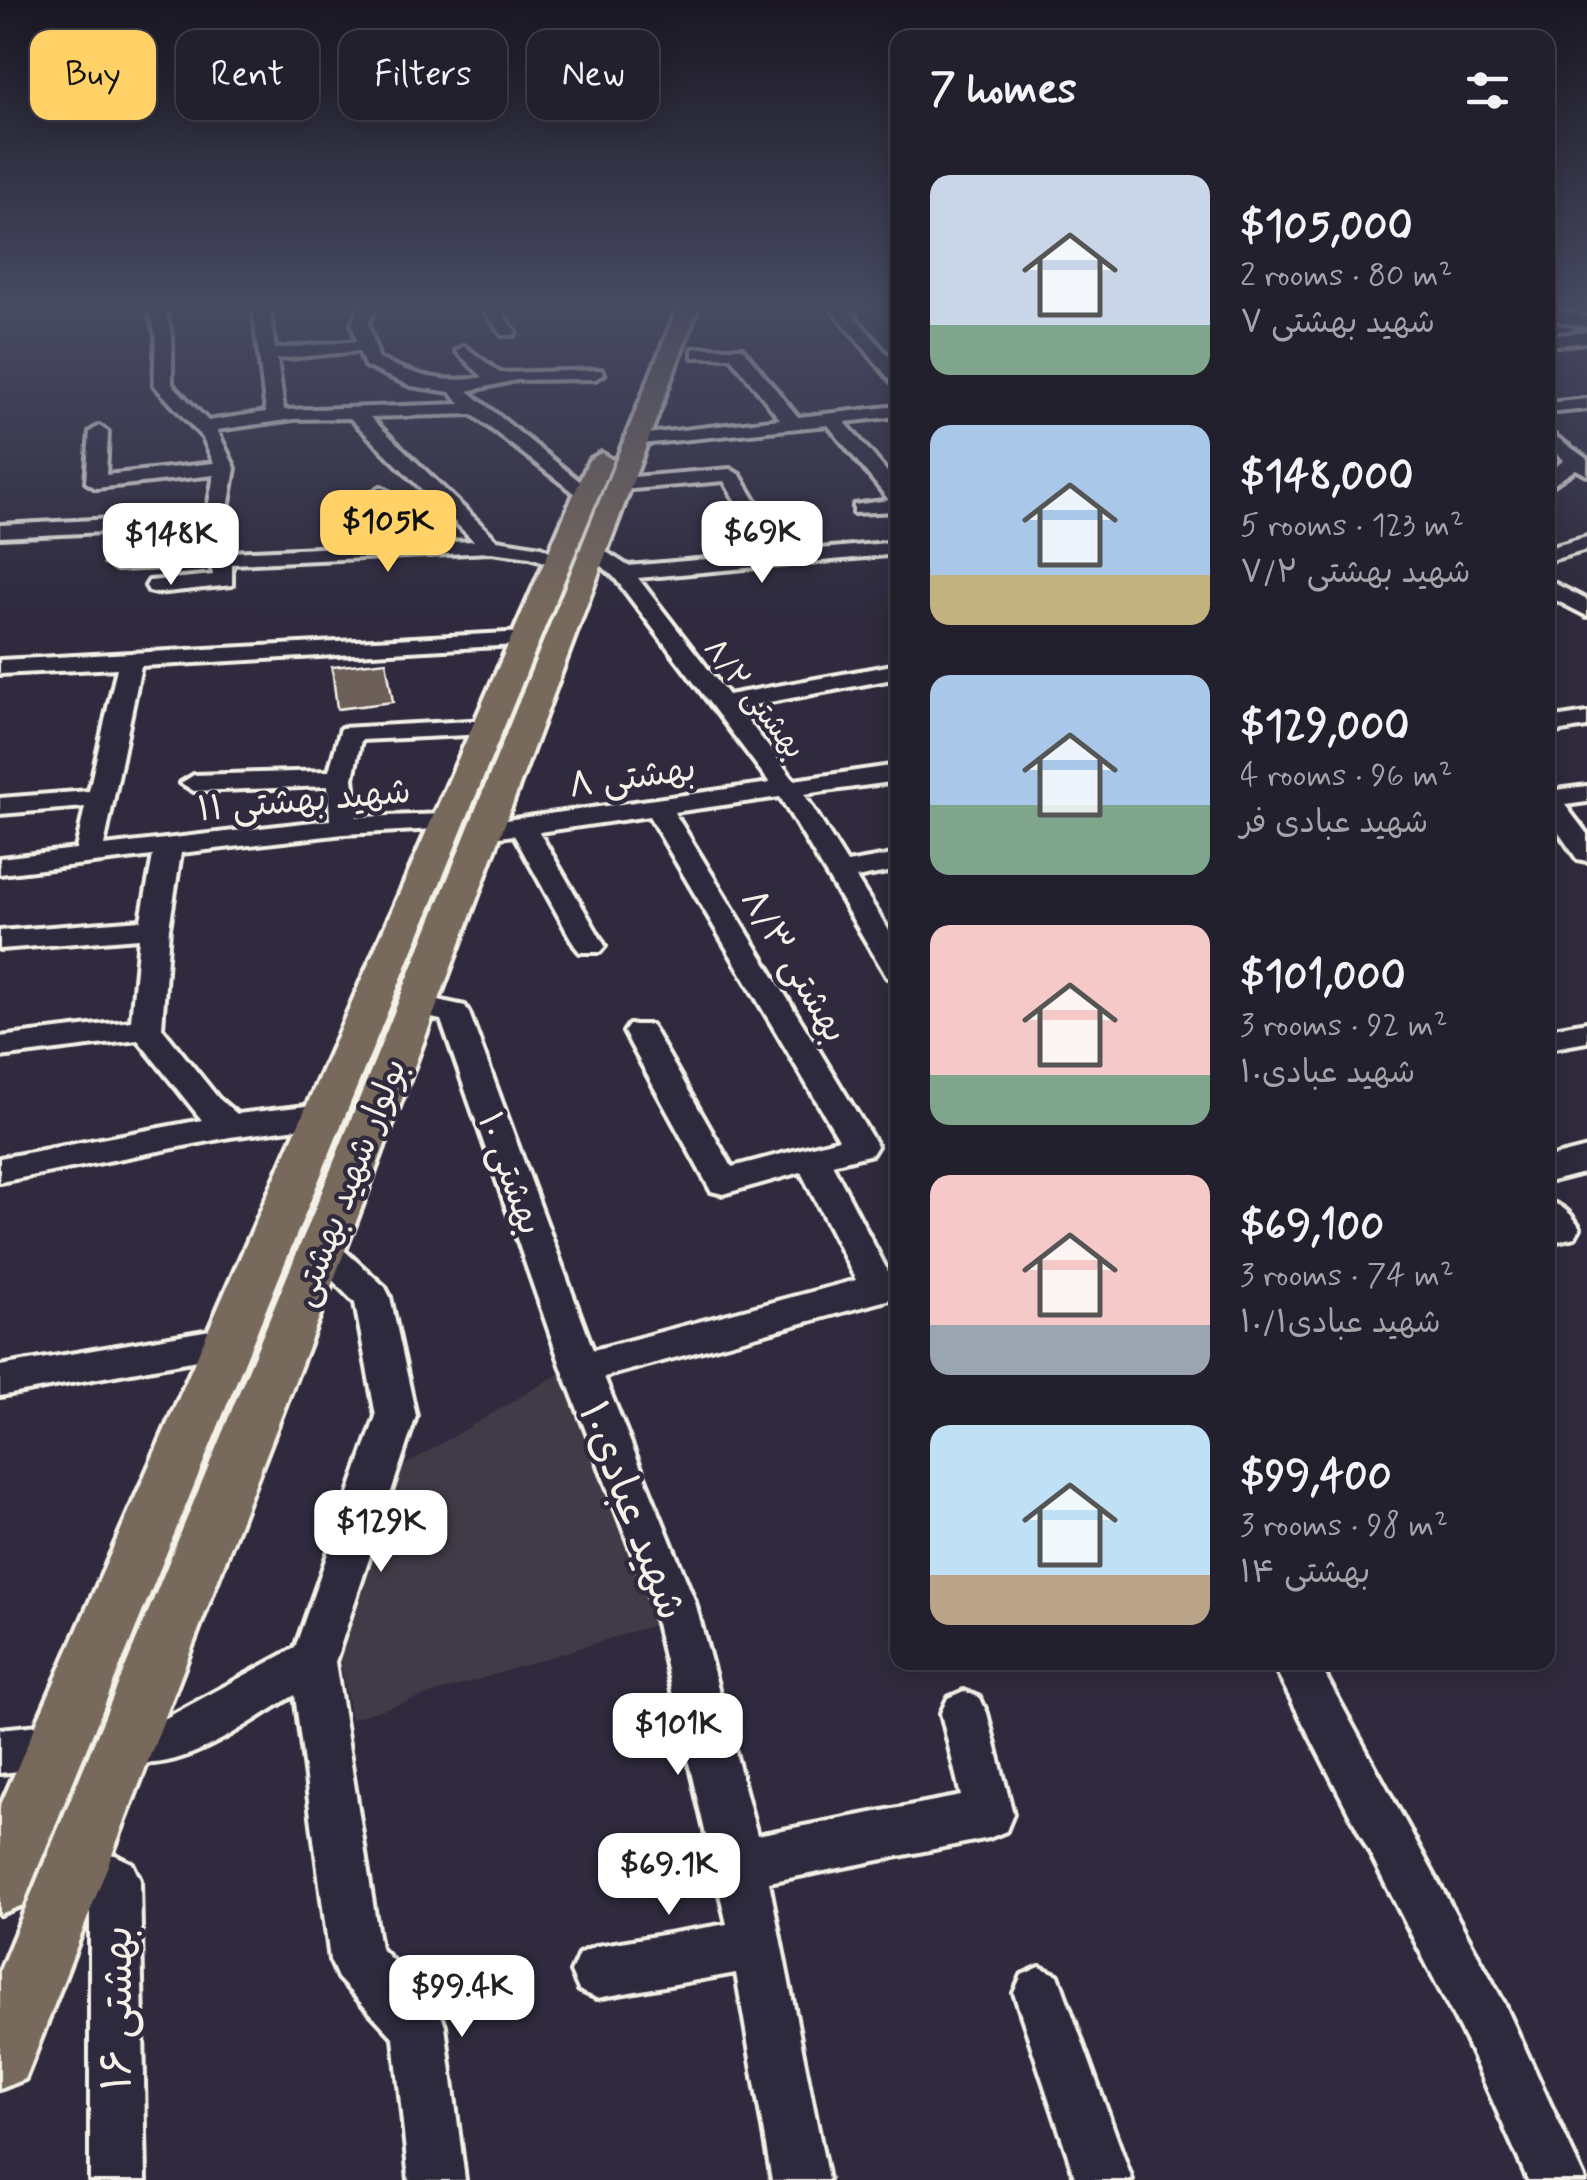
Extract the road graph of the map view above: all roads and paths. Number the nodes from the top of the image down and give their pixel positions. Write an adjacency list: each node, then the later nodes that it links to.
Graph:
1 (185, 409): 12 (street)
2 (275, 409): 9 (street)
3 (476, 409): 8 (street); 19 (street)
4 (632, 409): 19 (main road, بولوار شهید بهشتی)
5 (650, 409): 14 (main road, بولوار شهید بهشتی)
6 (781, 409): 11 (street)
7 (890, 412): 10 (street)
8 (355, 413): 9 (street); 27 (street)
9 (276, 417): 12 (street)
10 (832, 418): 11 (street); 20 (street)
11 (792, 423): 14 (street)
12 (202, 427): 17 (street)
13 (98, 432): 17 (street)
14 (638, 440): 19 (main road, بولوار شهید بهشتی)
15 (1555, 443): 16 (street)
16 (1582, 464): 18 (street)
17 (225, 468): 24 (street)
18 (1555, 478)
19 (604, 490): 31 (street); 33 (main road, بولوار شهید بهشتی)
20 (890, 492)
21 (381, 493): 28 (street)
22 (890, 504): 23 (street)
23 (861, 510)
24 (216, 520): 25 (street); 32 (street)
25 (0, 530)
26 (1587, 542): 30 (street)
27 (491, 546): 28 (street); 33 (street)
28 (392, 549): 32 (street)
29 (890, 549): 31 (street)
30 (1555, 553)
31 (780, 559): 33 (street)
32 (224, 561): 34 (street); 35 (street)
33 (593, 562): 39 (main road, بولوار شهید بهشتی); 43 (street, بهشتی ۸/۲); 58 (main road, بولوار شهید بهشتی)
34 (116, 563)
35 (157, 586)
36 (1555, 590): 37 (street)
37 (1584, 605): 38 (street)
38 (1555, 612)
39 (526, 639): 40 (street); 46 (main road, بولوار شهید بهشتی)
40 (131, 658): 41 (street); 52 (street)
41 (0, 667)
42 (890, 672): 43 (street)
43 (720, 704): 50 (street, بهشتی ۸/۲)
44 (1587, 720): 45 (street)
45 (1555, 725)
46 (488, 728): 48 (street); 58 (main road, بولوار شهید بهشتی)
47 (890, 774): 50 (street, ۸ بهشتی)
48 (340, 778): 49 (street); 57 (street)
49 (194, 783)
50 (789, 791): 55 (street, ۸ بهشتی); 64 (street, بهشتی ۸/۲)
51 (1587, 794): 53 (street)
52 (98, 798): 54 (street); 61 (street)
53 (1555, 798)
54 (0, 806)
55 (658, 808): 58 (street, ۸ بهشتی); 77 (street, بهشتی ۸/۳)
56 (1555, 809): 60 (street)
57 (344, 826): 58 (street, شهید بهشتی ۱۱); 59 (street, شهید بهشتی ۱۱)
58 (484, 827): 68 (street); 69 (main road, بولوار شهید بهشتی); 75 (main road, بولوار شهید بهشتی)
59 (169, 846): 61 (street, شهید بهشتی ۱۱); 65 (street)
60 (1587, 853)
61 (88, 855): 63 (street, شهید بهشتی ۱۱)
62 (890, 863): 64 (street)
63 (0, 866)
64 (836, 873): 67 (street, بهشتی ۸/۲)
65 (154, 928): 66 (street); 70 (street)
66 (0, 940)
67 (889, 941)
68 (590, 946)
69 (418, 1006): 81 (main road, بولوار شهید بهشتی); 84 (street, بهشتی ۱۰)
70 (146, 1029): 74 (street); 76 (street)
71 (640, 1032): 77 (street)
72 (1587, 1032): 73 (street)
73 (1555, 1039)
74 (0, 1047)
75 (324, 1115): 76 (street); 83 (main road, بولوار شهید بهشتی)
76 (230, 1126): 80 (street)
77 (812, 1157): 82 (street)
78 (1587, 1160): 79 (street)
79 (1555, 1168)
80 (0, 1170)
81 (322, 1250): 86 (street); 89 (main road, بولوار شهید بهشتی)
82 (888, 1286): 84 (street)
83 (228, 1342): 85 (street); 90 (main road, بولوار شهید بهشتی)
84 (581, 1368): 92 (street, شهید عبادی۱۰)
85 (0, 1381)
86 (313, 1662): 89 (street); 101 (street)
87 (1298, 1670): 104 (street)
88 (964, 1713): 92 (street)
89 (124, 1741): 93 (main road, بولوار شهید بهشتی)
90 (58, 1744): 91 (street); 94 (main road, بولوار شهید بهشتی)
91 (0, 1750)
92 (739, 1862): 95 (street, شهید عبادی۱۰)
93 (72, 1874): 96 (main road, بولوار شهید بهشتی); 100 (street, بهشتی ۱۶)
94 (0, 1882)
95 (756, 1944): 97 (street); 102 (street, شهید عبادی۱۰)
96 (18, 1965): 99 (main road, بولوار شهید بهشتی)
97 (597, 1972)
98 (1040, 1993): 103 (street)
99 (0, 2054)
100 (118, 2180)
101 (437, 2180)
102 (800, 2180)
103 (1104, 2180)
104 (1556, 2180)

